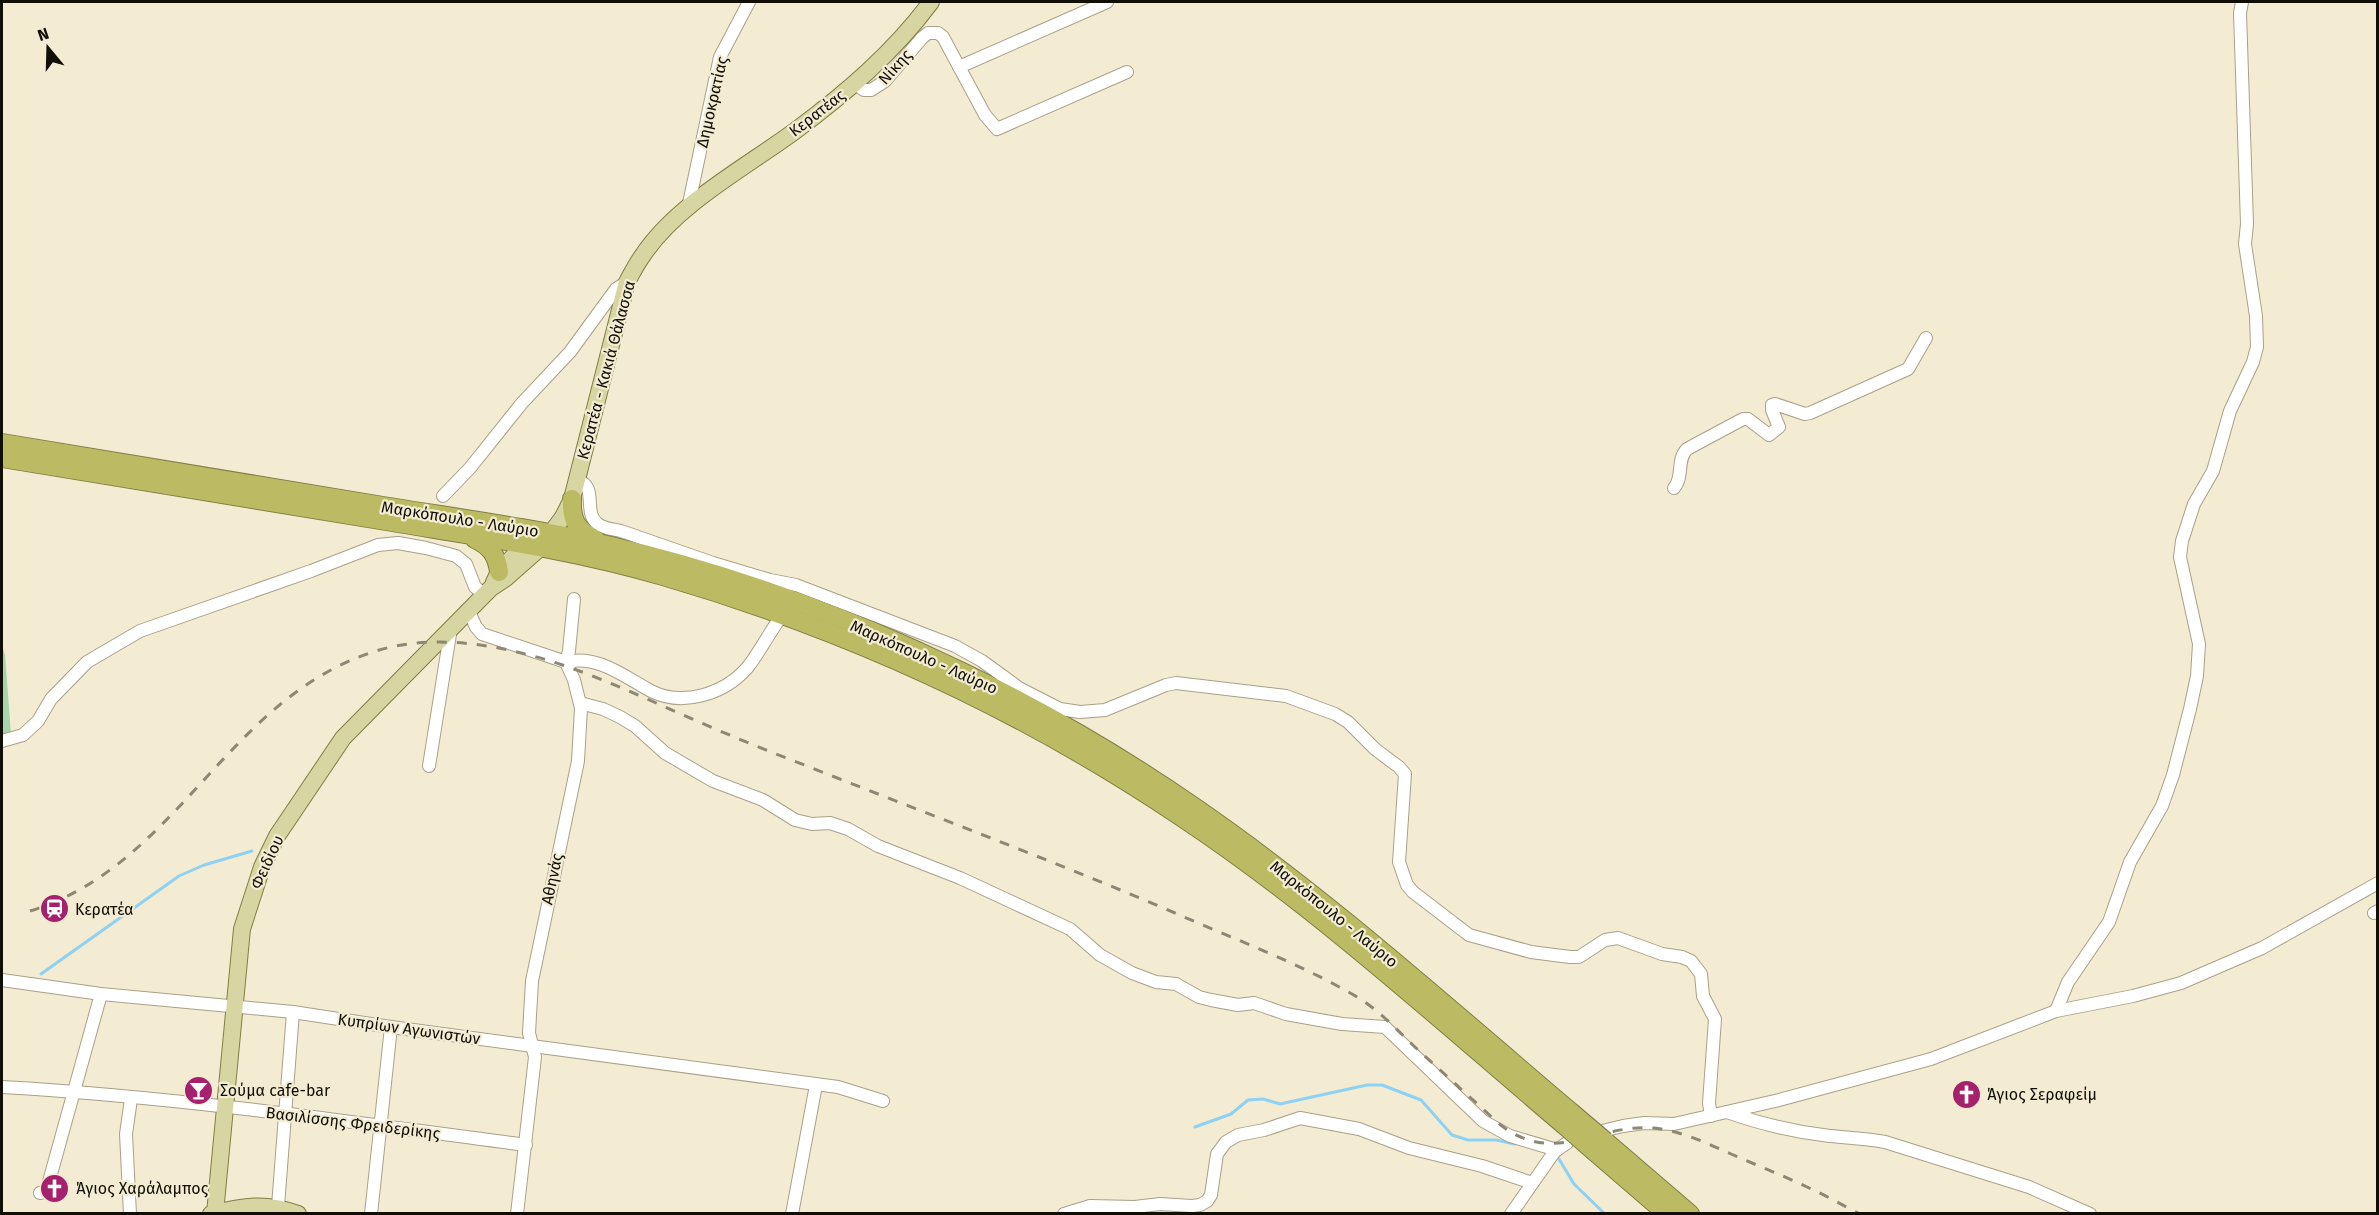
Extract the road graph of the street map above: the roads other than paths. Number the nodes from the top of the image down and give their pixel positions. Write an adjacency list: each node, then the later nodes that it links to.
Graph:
1 (749, 2): 8 (street, Δημοκρατίας)
2 (931, 2): 7 (main road, Κερατέας)
3 (1107, 2): 5 (street)
4 (2242, 2): 33 (street)
5 (959, 67): 6 (street); 7 (street, Νίκης)
6 (1127, 72)
7 (854, 83): 8 (main road, Κερατέας)
8 (688, 208): 9 (main road, Κερατέα - Κακιά Θάλασσα)
9 (627, 282): 13 (main road, Κερατέα - Κακιά Θάλασσα); 15 (street)
10 (1926, 338): 14 (street)
11 (2, 443): 18 (highway, Μαρκόπουλο - Λαύριο)
12 (2, 458): 17 (highway, Μαρκόπουλο - Λαύριο)
13 (578, 481): 16 (main road, Κερατέα - Κακιά Θάλασσα); 18 (main road, Κερατέα - Κακιά Θάλασσα); 45 (street)
14 (1674, 488)
15 (443, 496)
16 (572, 499): 18 (main road, Κερατέα - Κακιά Θάλασσα); 19 (highway)
17 (462, 534): 18 (highway, Μαρκόπουλο - Λαύριο); 20 (highway)
18 (538, 539): 19 (highway, Μαρκόπουλο - Λαύριο); 20 (main road); 23 (highway, Μαρκόπουλο - Λαύριο)
19 (606, 544): 46 (highway, Μαρκόπουλο - Λαύριο)
20 (491, 585): 22 (main road, Φειδίου); 27 (street)
21 (574, 599): 25 (street)
22 (468, 610): 24 (main road, Φειδίου); 25 (street)
23 (783, 614): 25 (street); 46 (highway, Μαρκόπουλο - Λαύριο)
24 (452, 627): 28 (street); 32 (main road, Φειδίου)
25 (566, 662): 26 (street, Αθηνάς)
26 (580, 703): 36 (street, Αθηνάς); 50 (street)
27 (2, 741)
28 (429, 766)
29 (2378, 883): 33 (street)
30 (2, 980): 31 (street, Κυπρίων Αγωνιστών)
31 (101, 994): 32 (street, Κυπρίων Αγωνιστών); 39 (street)
32 (235, 1007): 34 (street, Κυπρίων Αγωνιστών); 42 (main road, Φειδίου)
33 (2056, 1011): 43 (street)
34 (293, 1012): 35 (street, Κυπρίων Αγωνιστών); 44 (street)
35 (392, 1027): 36 (street, Κυπρίων Αγωνιστών); 47 (street)
36 (534, 1047): 37 (street, Κυπρίων Αγωνιστών); 49 (street, Αθηνάς)
37 (816, 1085): 41 (street, Κυπρίων Αγωνιστών); 58 (street)
38 (2, 1087): 39 (street, Βασιλίσσης Φρειδερίκης)
39 (73, 1091): 40 (street, Βασιλίσσης Φρειδερίκης); 51 (street)
40 (131, 1098): 42 (street, Βασιλίσσης Φρειδερίκης); 54 (street)
41 (883, 1101)
42 (224, 1107): 44 (street, Βασιλίσσης Φρειδερίκης); 53 (main road, Φειδίου)
43 (1725, 1112): 45 (street); 63 (street)
44 (285, 1113): 47 (street, Βασιλίσσης Φρειδερίκης); 52 (street)
45 (1711, 1116): 48 (street)
46 (1568, 1118): 48 (highway, Μαρκόπουλο - Λαύριο, bridge)
47 (380, 1125): 49 (street, Βασιλίσσης Φρειδερίκης); 56 (street)
48 (1599, 1142): 61 (highway, Μαρκόπουλο - Λαύριο); 62 (highway, Μαρκόπουλο - Λαύριο)
49 (526, 1145): 57 (street, Αθηνάς)
50 (1532, 1183): 59 (street); 60 (street)
51 (40, 1194)
52 (278, 1206): 53 (main road); 55 (main road)
53 (213, 1213)
54 (130, 1214)
55 (298, 1214)
56 (371, 1214)
57 (517, 1214)
58 (792, 1214)
59 (1064, 1214)
60 (1511, 1214)
61 (1667, 1214)
62 (1690, 1214)
63 (2090, 1214)

